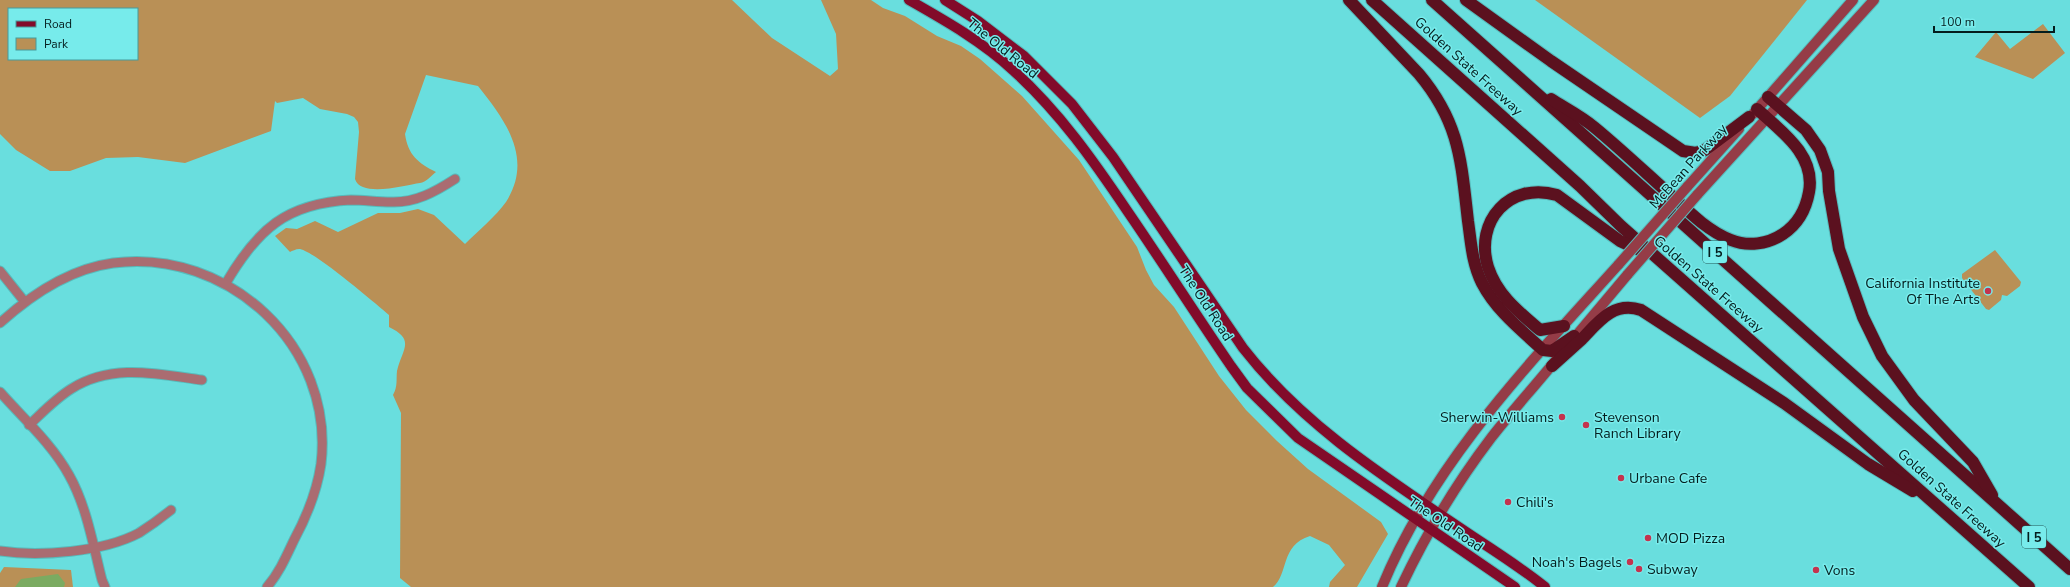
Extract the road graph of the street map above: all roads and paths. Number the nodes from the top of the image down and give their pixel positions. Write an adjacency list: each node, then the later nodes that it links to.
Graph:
1 (909, 0): 32 (main road, The Old Road)
2 (945, 0): 27 (main road, The Old Road)
3 (1349, 0): 22 (highway)
4 (1372, 0): 15 (highway, Golden State Freeway)
5 (1432, 0): 9 (highway, Golden State Freeway / I 5)
6 (1466, 0): 12 (highway)
7 (1853, 0): 10 (main road, McBean Parkway)
8 (1874, 0): 11 (main road, McBean Parkway)
9 (1517, 77): 13 (highway); 28 (highway, Golden State Freeway / I 5)
10 (1768, 97): 11 (highway); 12 (main road, McBean Parkway)
11 (1779, 105): 13 (main road, McBean Parkway); 28 (highway)
12 (1753, 113): 13 (highway); 20 (main road, McBean Parkway, bridge)
13 (1767, 118): 21 (main road, McBean Parkway, bridge)
14 (455, 179): 17 (street)
15 (1657, 257): 20 (highway); 29 (highway, Golden State Freeway)
16 (0, 271): 18 (street)
17 (226, 283): 18 (street); 38 (street)
18 (24, 301): 19 (street)
19 (0, 323)
20 (1564, 326): 22 (main road, McBean Parkway)
21 (1577, 334): 22 (highway); 23 (main road, McBean Parkway)
22 (1543, 350): 27 (main road, McBean Parkway)
23 (1552, 366): 29 (highway); 31 (main road, McBean Parkway)
24 (202, 380): 26 (street)
25 (0, 392): 26 (street)
26 (29, 425): 34 (street)
27 (1425, 504): 31 (main road, The Old Road); 32 (main road, McBean Parkway)
28 (1998, 504): 36 (highway, Golden State Freeway / I 5)
29 (1938, 506): 43 (highway, Golden State Freeway)
30 (171, 510): 34 (street)
31 (1439, 514): 33 (main road, McBean Parkway); 42 (main road, The Old Road)
32 (1416, 520): 33 (main road, The Old Road); 39 (main road, McBean Parkway)
33 (1430, 530): 40 (main road, McBean Parkway); 41 (main road, The Old Road)
34 (94, 547): 35 (street); 37 (street)
35 (0, 551)
36 (2070, 569)
37 (105, 587)
38 (267, 587)
39 (1382, 587)
40 (1402, 587)
41 (1515, 587)
42 (1545, 587)
43 (2029, 587)

